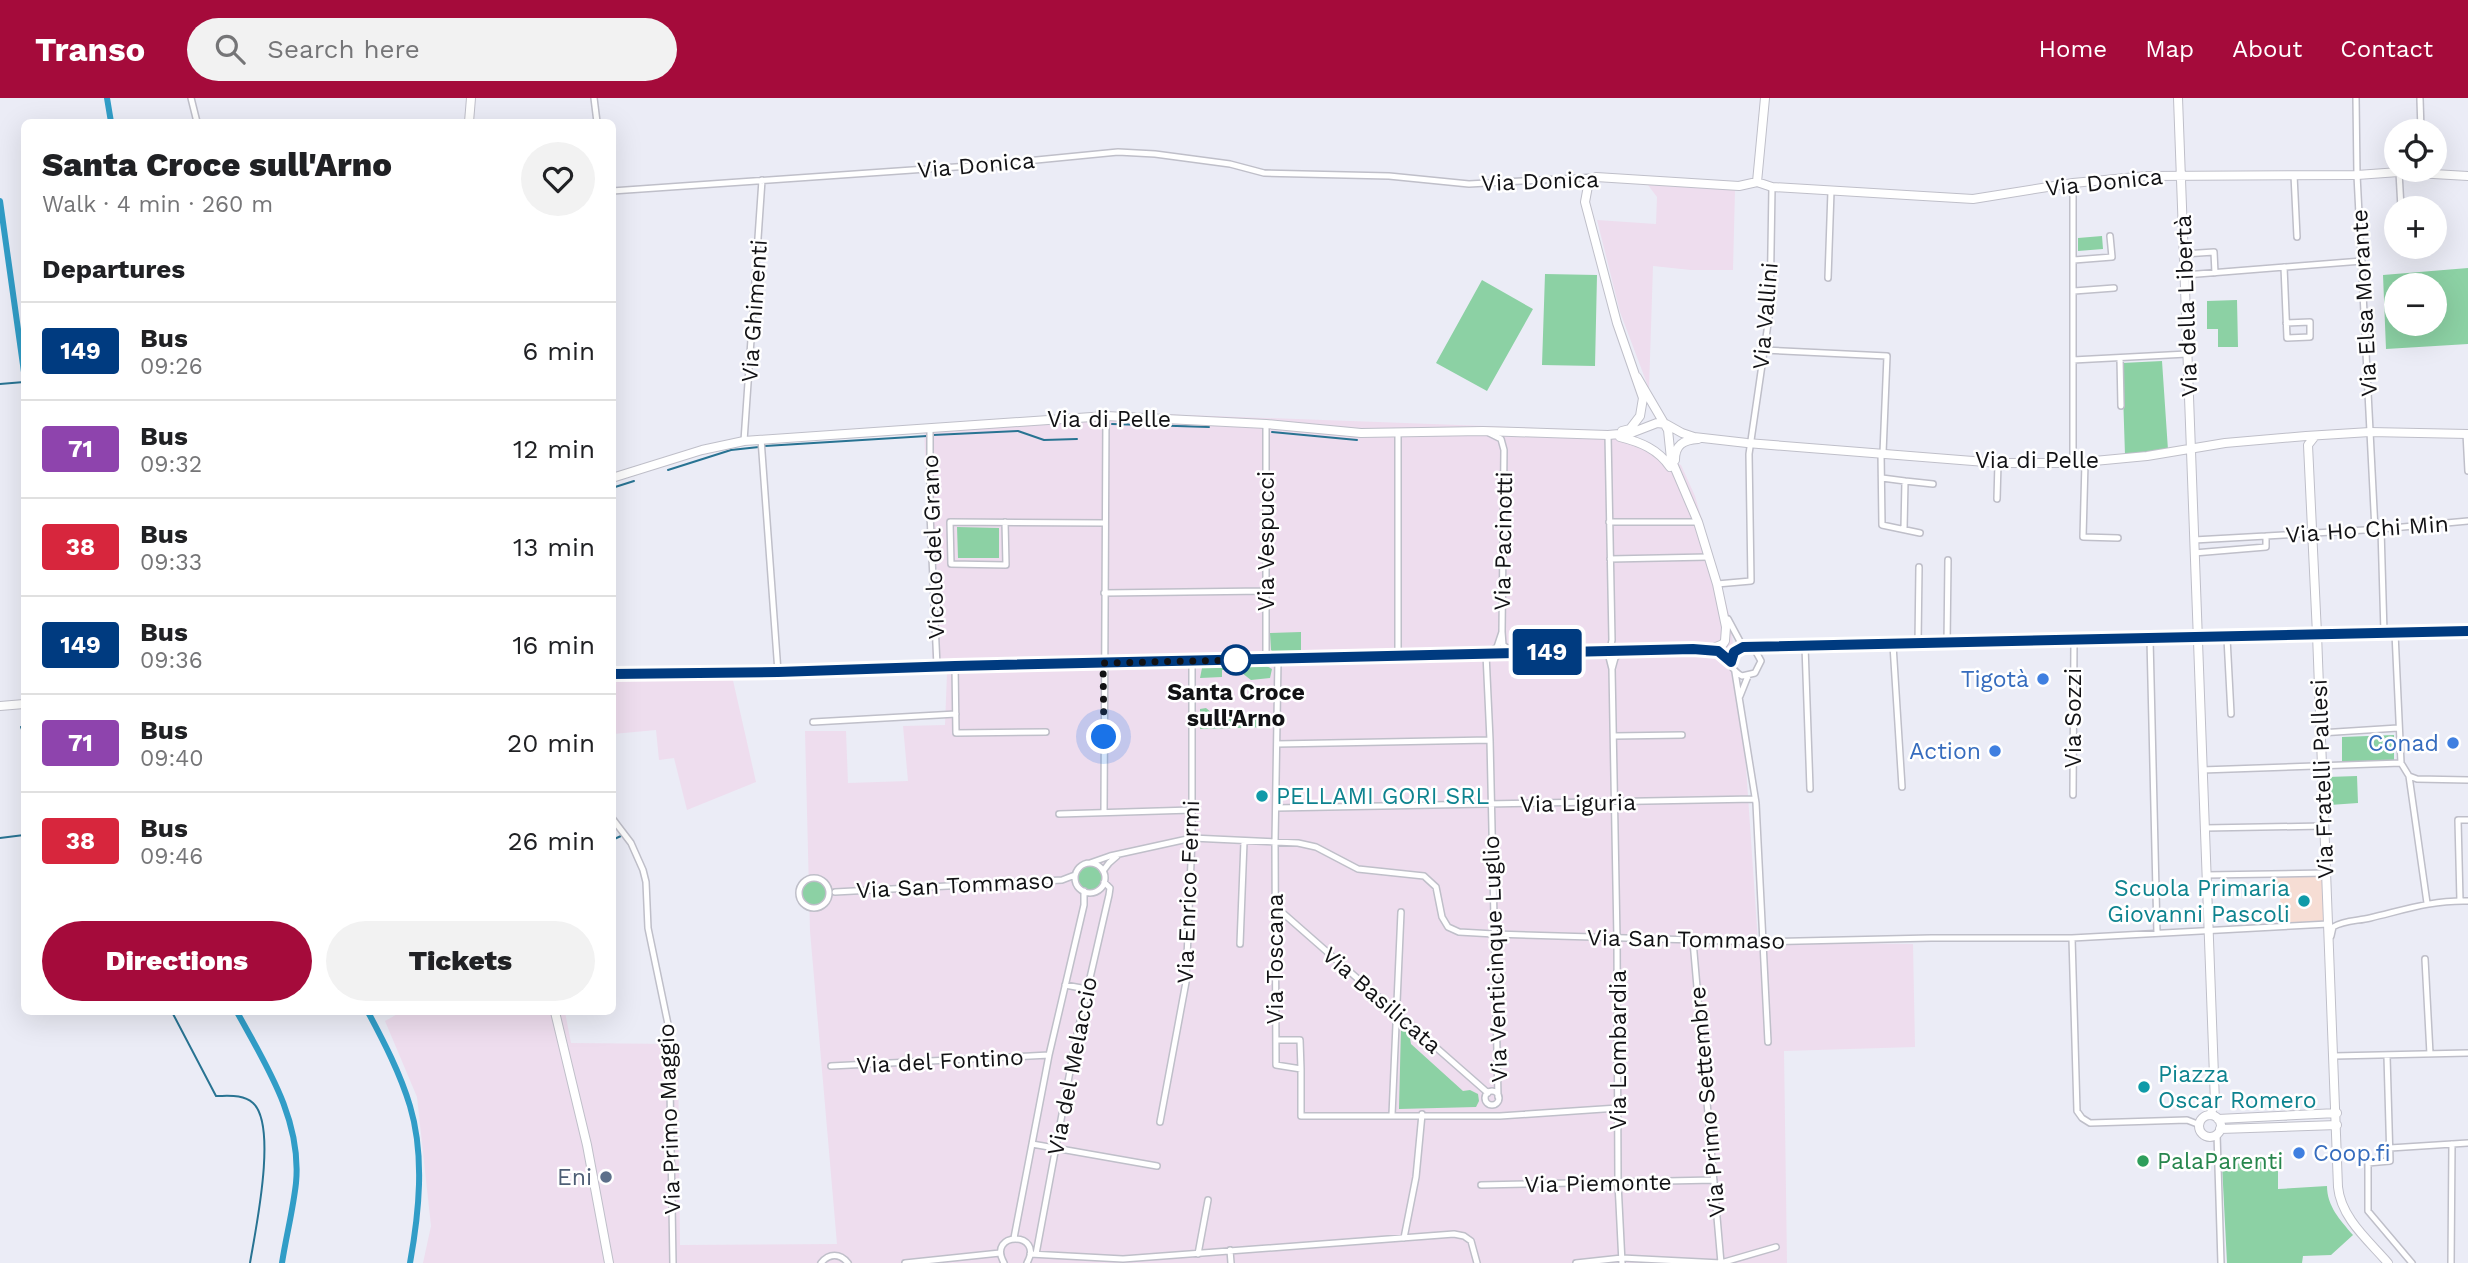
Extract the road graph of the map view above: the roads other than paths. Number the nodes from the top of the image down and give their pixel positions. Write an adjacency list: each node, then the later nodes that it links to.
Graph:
1 (191, 98): 8 (street)
2 (471, 98): 9 (street)
3 (594, 98): 10 (street)
4 (1765, 98): 20 (street)
5 (2178, 98): 13 (street, Via della Libertà)
6 (2356, 98): 16 (street, Via Elsa Morante)
7 (2420, 99): 11 (street)
8 (196, 119)
9 (469, 119)
10 (597, 119)
11 (2421, 119)
12 (2384, 173): 16 (street, Via Donica)
13 (2181, 174): 15 (street, Via Donica); 21 (street, Via Donica); 27 (street, Via della Libertà)
14 (2447, 174): 17 (street, Via Donica)
15 (2294, 175): 16 (street, Via Donica); 26 (street)
16 (2357, 175): 29 (street, Via Elsa Morante)
17 (2468, 176)
18 (1596, 177): 19 (street, Via Donica); 20 (street, Via Donica); 41 (street)
19 (762, 180): 23 (street, Via Donica); 55 (street, Via Ghimenti)
20 (1757, 182): 22 (street, Via Donica)
21 (2073, 183): 24 (street, Via Donica); 28 (street)
22 (1772, 187): 24 (street, Via Donica); 37 (street, Via Vallini)
23 (616, 191)
24 (1831, 191): 33 (street)
25 (2110, 236): 28 (street)
26 (2297, 237)
27 (2184, 254): 31 (street); 32 (street, Via della Libertà)
28 (2074, 260): 35 (street)
29 (2362, 261): 30 (street); 48 (street, Via Elsa Morante)
30 (2284, 267): 31 (street); 36 (street)
31 (2215, 273): 32 (street)
32 (2185, 275): 38 (street, Via della Libertà)
33 (1828, 278)
34 (2114, 288): 35 (street)
35 (2074, 291): 40 (street)
36 (2286, 323): 36 (street)
37 (1765, 350): 56 (street, Via Vallini); 60 (street)
38 (2187, 354): 39 (street); 58 (street, Via della Libertà)
39 (2120, 358): 40 (street); 42 (street)
40 (2073, 360): 62 (street)
41 (1637, 377): 45 (street); 52 (street)
42 (2121, 406)
43 (1106, 416): 44 (street, Via di Pelle); 46 (street, Via di Pelle); 75 (street)
44 (1266, 424): 49 (street, Via di Pelle); 89 (street, Via Vespucci)
45 (1666, 424): 52 (street, Via di Pelle); 54 (street, Via di Pelle); 67 (street)
46 (930, 429): 57 (street, Via di Pelle); 119 (street, Vicolo del Grano)
47 (1483, 431): 49 (street, Via di Pelle); 50 (street, Via di Pelle); 59 (street, Via Pacinotti)
48 (2370, 432): 51 (street, Via di Pelle); 53 (street, Via di Pelle); 77 (street, Via Elsa Morante)
49 (1398, 433): 112 (street)
50 (1528, 433): 52 (street, Via di Pelle); 59 (street, Via Pacinotti)
51 (2467, 434): 64 (street)
52 (1609, 435): 67 (street, Via di Pelle); 73 (street)
53 (2317, 435): 58 (street, Via di Pelle); 79 (street, Via Fratelli Pallesi)
54 (1707, 439): 56 (street, Via di Pelle); 67 (street)
55 (744, 441): 57 (street, Via di Pelle); 65 (street, Via di Pelle)
56 (1750, 444): 60 (street, Via di Pelle); 88 (street, Via Vallini)
57 (761, 445): 122 (street)
58 (2195, 448): 63 (street, Via di Pelle); 82 (street, Via della Libertà)
59 (1504, 450): 93 (street, Via Pacinotti)
60 (1882, 453): 61 (street, Via di Pelle); 66 (street)
61 (1998, 463): 62 (street, Via di Pelle); 70 (street)
62 (2073, 463): 63 (street, Via di Pelle)
63 (2085, 463): 81 (street)
64 (2468, 471)
65 (616, 477)
66 (1882, 478): 68 (street); 76 (street)
67 (1680, 480): 74 (street)
68 (1905, 481): 69 (street); 76 (street)
69 (1933, 484)
70 (1997, 499)
71 (2468, 521): 77 (street, Via Ho Chi Min)
72 (1005, 522): 72 (street); 75 (street)
73 (1609, 522): 74 (street); 85 (street)
74 (1698, 522): 84 (street)
75 (1105, 523): 90 (street)
76 (1904, 529): 78 (street)
77 (2378, 530): 79 (street, Via Ho Chi Min); 94 (street, Via Elsa Morante)
78 (1920, 533)
79 (2312, 533): 80 (street, Via Ho Chi Min); 96 (street, Via Fratelli Pallesi)
80 (2266, 536): 82 (street, Via Ho Chi Min); 83 (street)
81 (2118, 538)
82 (2198, 540): 83 (street, Via della Libertà)
83 (2198, 552): 97 (street, Via della Libertà)
84 (1709, 557): 85 (street); 88 (street)
85 (1610, 559): 108 (street)
86 (1948, 560): 101 (street)
87 (1919, 567): 102 (street)
88 (1717, 584): 91 (street)
89 (1266, 591): 90 (street); 114 (street, Via Vespucci)
90 (1104, 593): 118 (street)
91 (1722, 606): 105 (street); 107 (street)
92 (2468, 631): 95 (street)
93 (1502, 632): 110 (street, Via Pacinotti); 111 (street, Via Pacinotti)
94 (2384, 633): 95 (street); 96 (street)
95 (2395, 633): 132 (street)
96 (2317, 634): 98 (street); 134 (street, Via Fratelli Pallesi)
97 (2198, 638): 98 (street); 99 (street); 141 (street, Via della Libertà)
98 (2227, 638): 130 (street)
99 (2150, 639): 100 (street); 181 (street)
100 (2074, 641): 101 (street); 146 (street, Via Sozzi)
101 (1947, 643): 102 (street)
102 (1918, 644): 103 (street)
103 (1893, 645): 104 (street); 144 (street)
104 (1805, 646): 106 (street); 145 (street)
105 (1747, 647): 106 (street); 113 (street); 117 (street)
106 (1773, 647): 113 (street)
107 (1712, 649): 109 (street); 117 (street)
108 (1602, 651): 109 (street); 110 (street); 121 (street)
109 (1625, 651): 121 (street)
110 (1517, 653): 111 (street)
111 (1486, 654): 112 (street); 137 (street, Via Venticinque Luglio)
112 (1398, 656): 115 (street)
113 (1760, 658): 125 (street)
114 (1266, 659): 115 (street); 116 (street)
115 (1278, 659): 138 (street, Via Toscana)
116 (1192, 661): 118 (street); 151 (street, Via Enrico Fermi)
117 (1731, 662): 123 (street)
118 (1103, 663): 120 (street); 152 (street)
119 (937, 666): 120 (street); 122 (street)
120 (955, 666): 129 (street)
121 (1612, 668): 136 (street, Via Lombardia)
122 (778, 672): 124 (street)
123 (1735, 672): 125 (street); 126 (street)
124 (616, 674)
125 (1748, 676): 126 (street)
126 (1738, 698): 147 (street)
127 (21, 704): 128 (street)
128 (0, 706)
129 (956, 714): 131 (street); 133 (street)
130 (2231, 714)
131 (813, 722)
132 (2398, 728): 134 (street); 139 (street)
133 (1045, 732)
134 (2320, 733): 140 (street, Via Fratelli Pallesi)
135 (1682, 735): 136 (street)
136 (1614, 736): 148 (street, Via Lombardia)
137 (1490, 740): 138 (street); 149 (street, Via Venticinque Luglio)
138 (1277, 744): 150 (street, Via Toscana)
139 (2401, 763): 140 (street); 142 (street)
140 (2322, 766): 141 (street); 156 (street, Via Fratelli Pallesi)
141 (2202, 770): 157 (street, Via della Libertà)
142 (2409, 776): 143 (street); 174 (street)
143 (2468, 780)
144 (1902, 788)
145 (1810, 789)
146 (2073, 795)
147 (1755, 799): 148 (street, Via Liguria); 187 (street)
148 (1615, 803): 149 (street, Via Liguria); 184 (street, Via Lombardia)
149 (1491, 804): 150 (street, Via Liguria); 182 (street, Via Venticinque Luglio)
150 (1276, 808): 160 (street, Via Toscana)
151 (1192, 810): 152 (street); 158 (street, Via Enrico Fermi)
152 (1104, 812): 153 (street)
153 (1059, 814)
154 (2468, 820): 172 (street)
155 (616, 823): 236 (street, Via Primo Maggio)
156 (2324, 826): 157 (street); 164 (street, Via Fratelli Pallesi)
157 (2204, 828): 165 (street, Via della Libertà)
158 (1192, 838): 159 (street, Via San Tommaso); 161 (street, Via San Tommaso); 213 (street, Via Enrico Fermi)
159 (1244, 842): 160 (street, Via San Tommaso); 188 (street)
160 (1275, 842): 175 (street, Via Toscana); 182 (street, Via San Tommaso)
161 (1118, 855): 162 (street, Via San Tommaso); 163 (street)
162 (1090, 863): 163 (street); 166 (street, Via San Tommaso)
163 (1103, 871): 167 (street)
164 (2326, 873): 165 (street); 176 (street, Via Fratelli Pallesi)
165 (2206, 875): 180 (street, Via della Libertà)
166 (1075, 878): 169 (street, Via San Tommaso); 170 (street, Via San Tommaso)
167 (1104, 882): 170 (street); 191 (street, Via del Melaccio)
168 (828, 887): 169 (street); 171 (street); 171 (street)
169 (835, 892): 171 (street)
170 (1087, 892): 190 (street)
171 (828, 897)
172 (2460, 901): 173 (street); 174 (street)
173 (2468, 901)
174 (2427, 904): 178 (street)
175 (1276, 907): 192 (street, Via Basilicata); 194 (street, Via Toscana)
176 (2327, 908): 178 (street); 179 (street, Via Fratelli Pallesi)
177 (1401, 912): 192 (street)
178 (2339, 923): 185 (street)
179 (2328, 925): 180 (street, Via San Tommaso); 185 (street, Via Fratelli Pallesi)
180 (2208, 932): 181 (street, Via San Tommaso); 212 (street, Via della Libertà)
181 (2157, 933): 183 (street, Via San Tommaso)
182 (1494, 934): 184 (street, Via San Tommaso); 204 (street, Via Venticinque Luglio)
183 (2072, 938): 187 (street, Via San Tommaso); 214 (street)
184 (1617, 939): 186 (street, Via San Tommaso); 206 (street, Via Lombardia)
185 (2329, 940): 199 (street, Via Fratelli Pallesi)
186 (1693, 941): 187 (street, Via San Tommaso); 223 (street, Via Primo Settembre)
187 (1762, 942): 195 (street)
188 (1240, 944)
189 (2425, 959): 197 (street)
190 (1065, 985): 191 (street); 198 (street)
191 (1087, 989): 220 (street, Via del Melaccio)
192 (1396, 1011): 203 (street, Via Basilicata); 209 (street)
193 (556, 1015): 235 (street)
194 (1276, 1040): 202 (street, Via Toscana); 202 (street)
195 (1768, 1042)
196 (2468, 1053): 197 (street)
197 (2430, 1054): 200 (street)
198 (1049, 1055): 201 (street, Via del Fontino); 218 (street)
199 (2334, 1056): 200 (street); 207 (street, Via Fratelli Pallesi)
200 (2387, 1056): 221 (street)
201 (831, 1066)
202 (1301, 1069): 209 (street)
203 (1488, 1093): 204 (street, Via Basilicata); 205 (street)
204 (1498, 1099): 205 (street); 211 (street, Via Venticinque Luglio)
205 (1486, 1101): 210 (street)
206 (1618, 1108): 211 (street); 224 (street, Via Lombardia)
207 (2337, 1113): 212 (street); 215 (street, Via Fratelli Pallesi)
208 (1422, 1114): 209 (street); 210 (street); 228 (street)
209 (1392, 1115)
210 (1485, 1115): 211 (street)
211 (1500, 1116)
212 (2214, 1117): 214 (street); 216 (street, Via della Libertà)
213 (1160, 1122)
214 (2200, 1125): 216 (street)
215 (2337, 1125): 216 (street); 247 (street, Via Fratelli Pallesi)
216 (2217, 1133): 246 (street)
217 (2468, 1143): 219 (street)
218 (1032, 1144): 220 (street); 227 (street)
219 (2452, 1144): 221 (street); 249 (street)
220 (1055, 1148): 222 (street); 232 (street, Via del Melaccio)
221 (2390, 1148): 248 (street)
222 (1157, 1167)
223 (1714, 1180): 224 (street, Via Piemonte); 245 (street, Via Primo Settembre)
224 (1618, 1183): 225 (street, Via Piemonte); 234 (street, Via Lombardia)
225 (1481, 1185)
226 (1208, 1200): 233 (street)
227 (1014, 1238): 231 (street); 232 (street)
228 (1404, 1238): 230 (street); 243 (street)
229 (1776, 1247): 245 (street)
230 (1230, 1251): 233 (street); 242 (street)
231 (1000, 1253): 239 (street); 240 (street)
232 (1033, 1254): 233 (street); 241 (street, Via del Melaccio)
233 (1198, 1254)
234 (1622, 1260): 244 (street); 245 (street)
235 (609, 1263)
236 (673, 1263)
237 (821, 1263): 238 (street)
238 (848, 1263)
239 (905, 1263)
240 (1003, 1263)
241 (1027, 1263)
242 (1231, 1263)
243 (1477, 1263)
244 (1576, 1263)
245 (1721, 1263)
246 (2221, 1263)
247 (2388, 1263)
248 (2412, 1263)
249 (2451, 1263)

